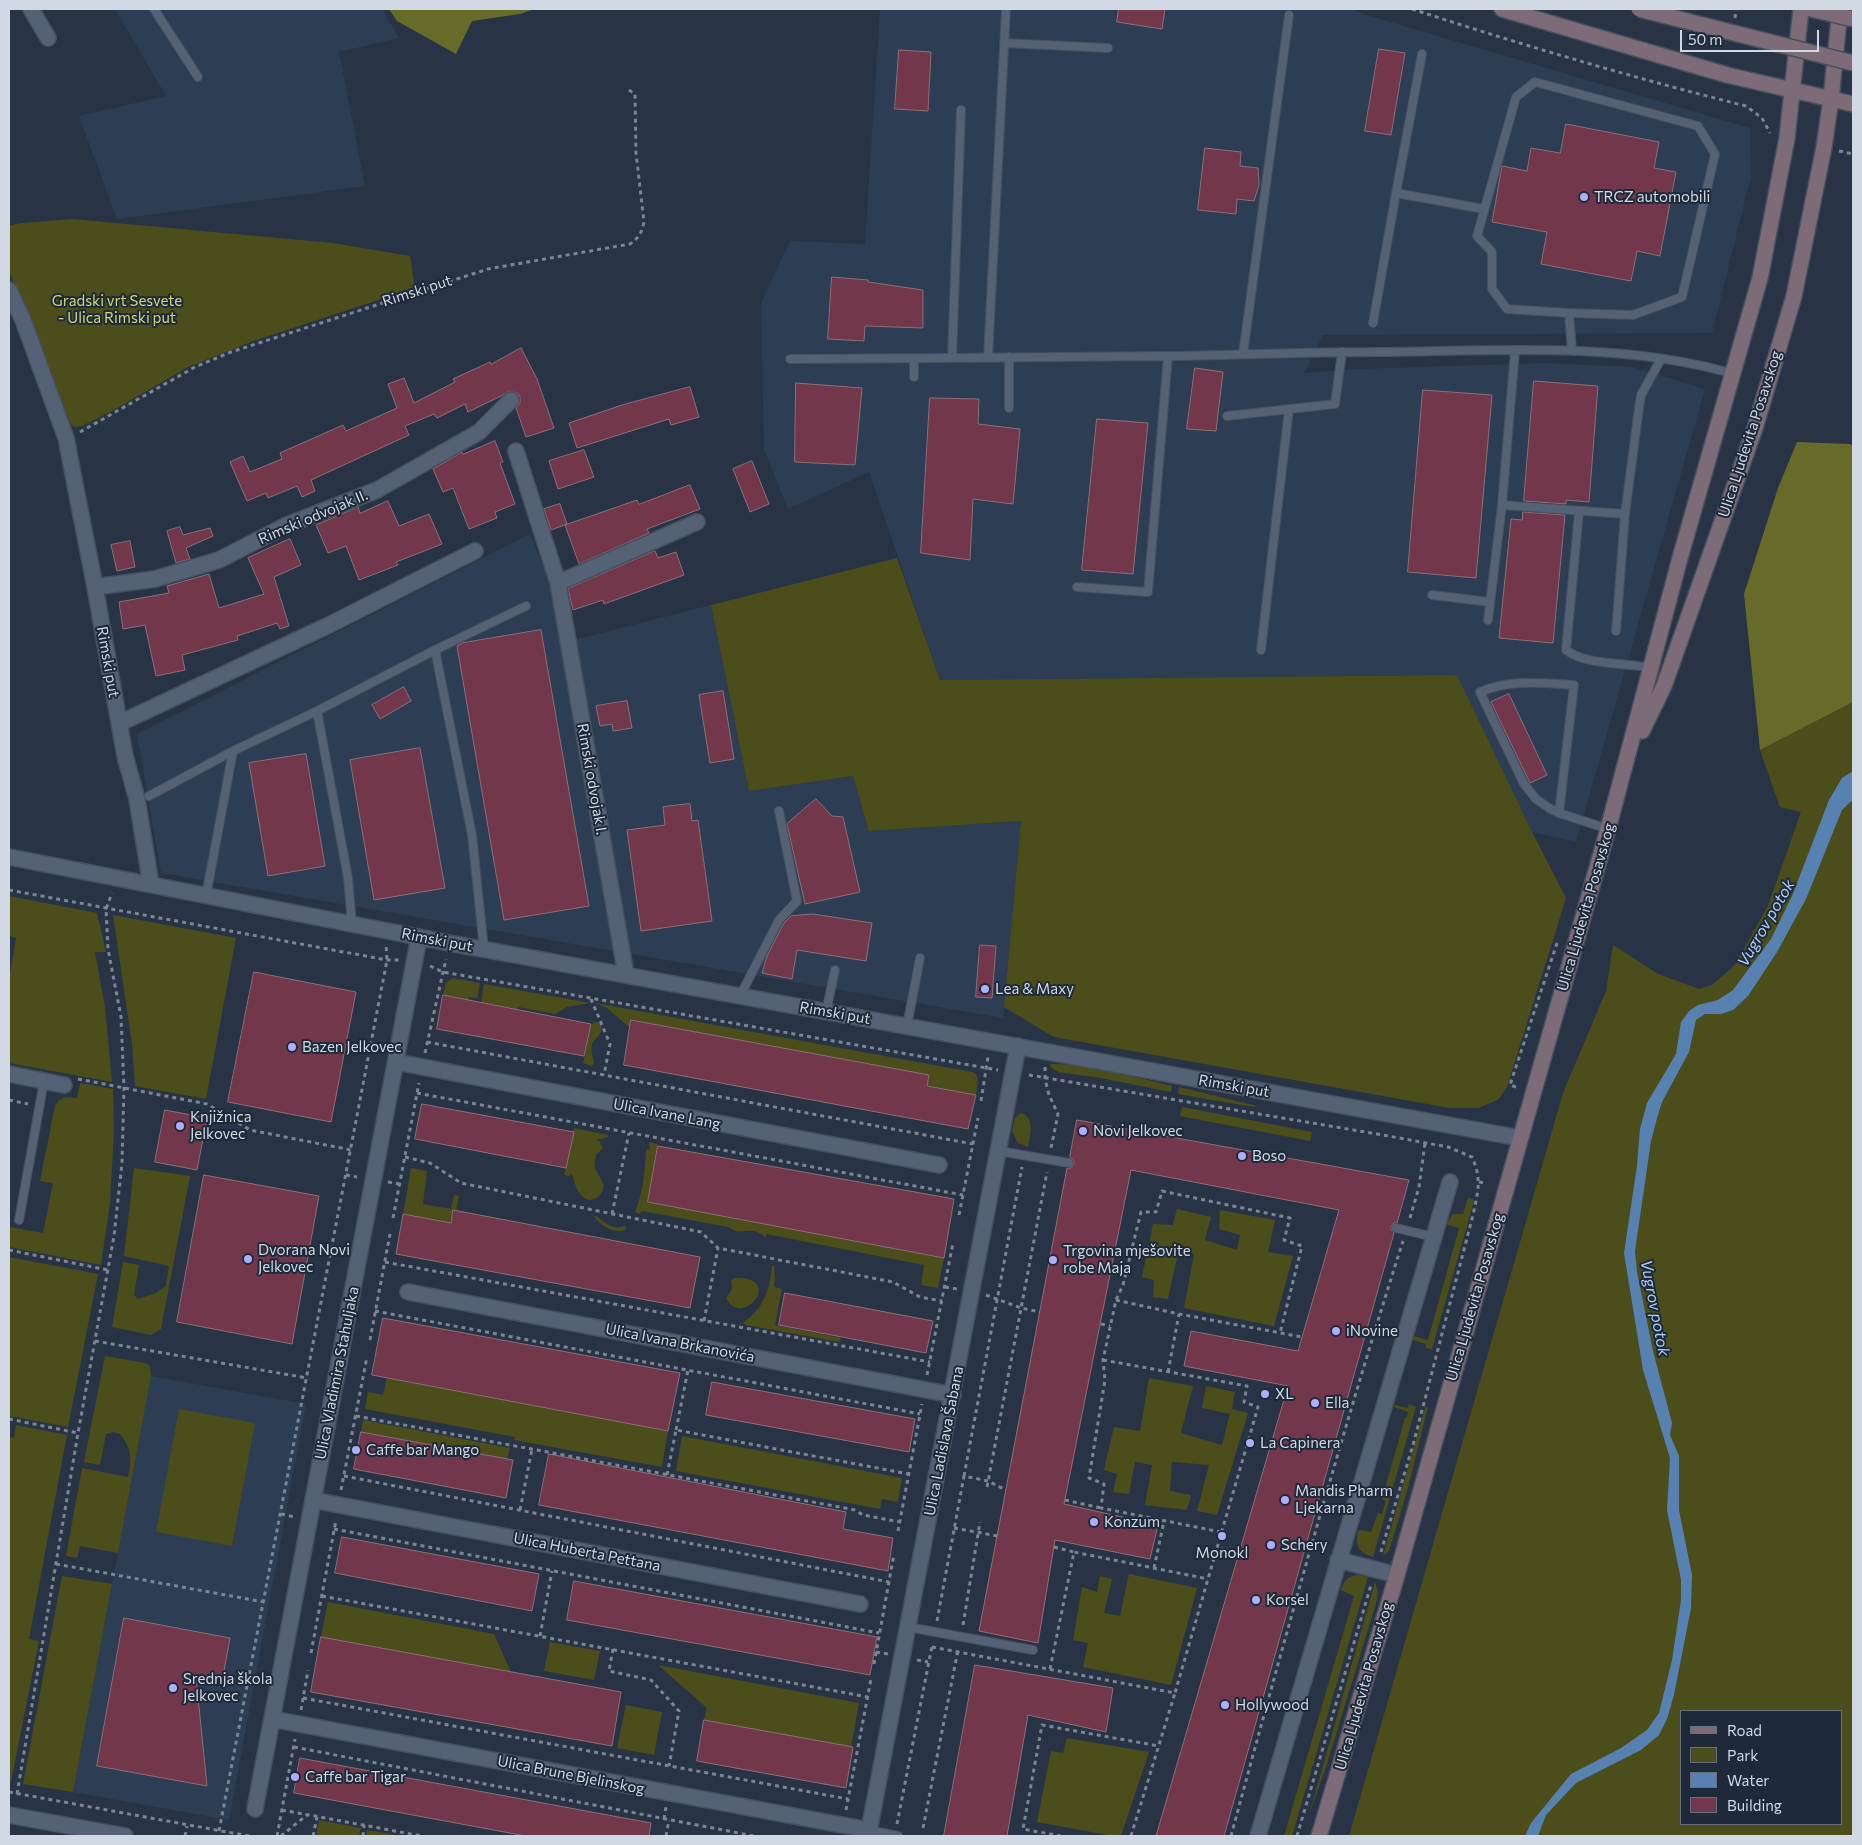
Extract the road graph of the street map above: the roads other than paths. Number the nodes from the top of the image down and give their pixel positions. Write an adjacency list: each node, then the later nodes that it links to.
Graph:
1 (31, 9): 11 (street)
2 (154, 9): 16 (lane)
3 (1006, 9): 12 (lane)
4 (1502, 9): 17 (main road)
5 (1639, 9): 15 (main road, bridge)
6 (1801, 9): 17 (main road, Ulica Ljudevita Posavskog)
7 (1811, 9): 10 (main road, bridge)
8 (1840, 9): 18 (main road, Ulica Ljudevita Posavskog)
9 (1289, 15): 29 (lane)
10 (1853, 19)
11 (48, 38)
12 (1004, 43): 13 (lane); 34 (lane)
13 (1108, 48)
14 (1422, 54): 21 (lane)
15 (1853, 63)
16 (198, 77)
17 (1792, 91): 18 (main road); 37 (main road, Ulica Ljudevita Posavskog)
18 (1831, 99): 19 (main road); 63 (main road, Ulica Ljudevita Posavskog)
19 (1853, 104)
20 (961, 110): 33 (lane)
21 (1396, 192): 22 (lane); 25 (lane)
22 (1484, 209): 24 (lane); 24 (lane)
23 (9, 290): 50 (street, Rimski put)
24 (1569, 313): 27 (lane)
25 (1374, 322)
26 (1515, 351): 27 (lane); 28 (lane); 44 (lane)
27 (1572, 351): 36 (lane)
28 (1342, 352): 29 (lane); 41 (lane)
29 (1243, 354): 30 (lane)
30 (1168, 356): 31 (lane); 51 (lane)
31 (1009, 357): 34 (lane); 40 (lane)
32 (914, 358): 33 (lane); 35 (lane); 38 (lane)
33 (952, 358): 34 (lane)
34 (988, 358)
35 (790, 359)
36 (1661, 359): 37 (lane); 46 (lane)
37 (1734, 374): 59 (main road, Ulica Ljudevita Posavskog)
38 (914, 377)
39 (511, 400): 50 (street, Rimski odvojak II.)
40 (1009, 408)
41 (1289, 409): 42 (lane); 58 (lane)
42 (1227, 416)
43 (516, 451): 49 (street, Rimski odvojak I.)
44 (1502, 505): 45 (lane); 53 (lane)
45 (1579, 512): 46 (lane); 59 (lane)
46 (1624, 514): 56 (lane)
47 (696, 522): 49 (street)
48 (475, 551): 61 (street)
49 (558, 583): 76 (street, Rimski odvojak I.)
50 (95, 587): 61 (street, Rimski put)
51 (1078, 587)
52 (1432, 595): 53 (lane)
53 (1490, 602): 55 (lane)
54 (526, 606): 57 (lane)
55 (1488, 620)
56 (1616, 632)
57 (435, 650): 60 (lane); 73 (lane)
58 (1260, 650)
59 (1652, 668): 63 (main road, Ulica Ljudevita Posavskog)
60 (317, 711): 62 (lane); 71 (lane)
61 (120, 723): 69 (street, Rimski put)
62 (232, 751): 64 (lane); 70 (lane)
63 (1629, 757): 67 (main road, Ulica Ljudevita Posavskog)
64 (149, 796)
65 (779, 811): 77 (lane)
66 (1559, 813): 66 (lane); 67 (lane)
67 (1608, 830): 85 (main road, Ulica Ljudevita Posavskog)
68 (9, 858): 69 (street, Rimski put)
69 (151, 886): 70 (street, Rimski put)
70 (206, 896): 71 (street, Rimski put)
71 (352, 924): 72 (street, Rimski put)
72 (419, 937): 73 (street, Rimski put); 81 (street, Ulica Vladimira Stahuljaka)
73 (484, 949): 76 (street, Rimski put)
74 (920, 958): 79 (lane)
75 (835, 970): 78 (lane)
76 (626, 975): 77 (street, Rimski put)
77 (740, 996): 78 (street, Rimski put)
78 (826, 1012): 79 (street, Rimski put)
79 (907, 1026): 80 (street, Rimski put)
80 (1018, 1046): 85 (street, Rimski put); 86 (street, Ulica Ladislava Šabana)
81 (396, 1062): 88 (street, Ulica Ivane Lang); 95 (street, Ulica Vladimira Stahuljaka)
82 (9, 1074): 83 (street)
83 (44, 1081): 84 (street); 90 (lane)
84 (64, 1084)
85 (1520, 1138): 97 (main road, Ulica Ljudevita Posavskog)
86 (999, 1151): 87 (lane); 94 (street, Ulica Ladislava Šabana)
87 (1069, 1163)
88 (939, 1165)
89 (1450, 1182): 92 (street)
90 (19, 1220)
91 (1396, 1228): 92 (lane)
92 (1434, 1237): 96 (street)
93 (408, 1292): 94 (street, Ulica Ivana Brkanovića)
94 (953, 1396): 99 (street, Ulica Ladislava Šabana)
95 (313, 1500): 98 (street, Ulica Huberta Pettana); 101 (street, Ulica Vladimira Stahuljaka)
96 (1338, 1560): 97 (street); 107 (street)
97 (1397, 1575): 108 (main road, Ulica Ljudevita Posavskog)
98 (860, 1604)
99 (908, 1627): 100 (lane); 104 (street, Ulica Ladislava Šabana)
100 (1034, 1650)
101 (272, 1719): 102 (street, Ulica Vladimira Stahuljaka); 104 (street, Ulica Brune Bjelinskog)
102 (255, 1809)
103 (9, 1814): 105 (street)
104 (869, 1833): 106 (lane)
105 (125, 1836)
106 (898, 1836)
107 (1258, 1836)
108 (1320, 1836)

